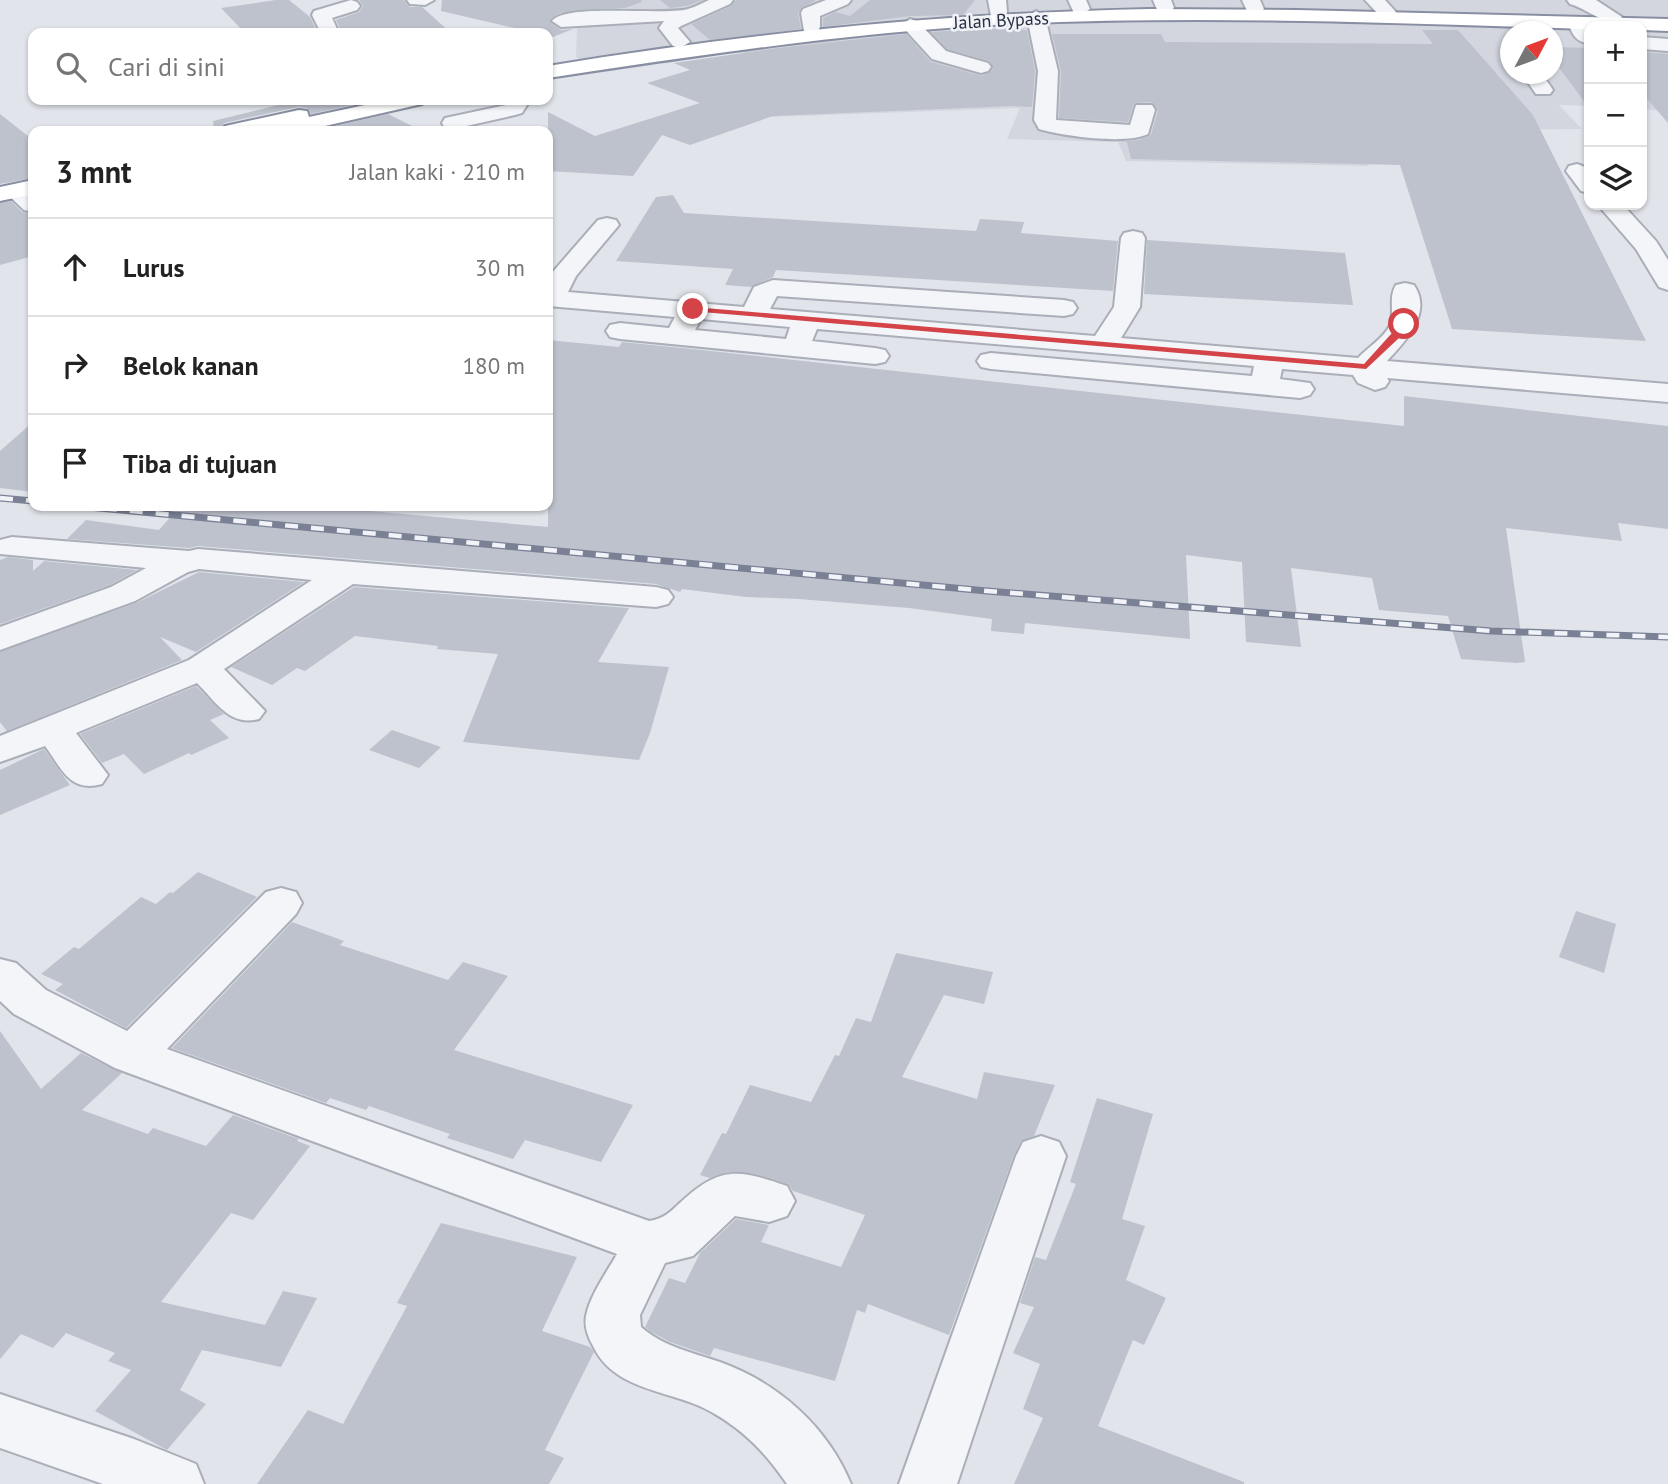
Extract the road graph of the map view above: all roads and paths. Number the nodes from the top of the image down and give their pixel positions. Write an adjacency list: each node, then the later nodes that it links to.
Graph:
1 (416, 0): 2 (street)
2 (425, 0)
3 (724, 0): 12 (street)
4 (842, 0): 20 (street)
5 (1576, 0): 14 (street)
6 (1163, 4): 7 (highway, Jalan Bypass); 8 (highway, Jalan Bypass)
7 (1079, 5): 10 (highway, Jalan Bypass)
8 (1253, 5): 11 (highway, Jalan Bypass)
9 (351, 6): 21 (street)
10 (998, 6): 20 (highway, Jalan Bypass)
11 (1381, 6): 14 (highway, Jalan Bypass)
12 (689, 15): 16 (street); 24 (street)
13 (1036, 17): 17 (highway, Jalan Bypass); 19 (highway, Jalan Bypass); 33 (street)
14 (1613, 17): 15 (highway, Jalan Bypass)
15 (1668, 19)
16 (561, 21)
17 (910, 25): 28 (street); 29 (highway, Jalan Bypass)
18 (1668, 25): 23 (highway, Jalan Bypass)
19 (1500, 26)
20 (811, 27): 24 (highway, Jalan Bypass)
21 (328, 28)
22 (1563, 30): 23 (highway, Jalan Bypass)
23 (1583, 31)
24 (680, 42): 27 (highway, Jalan Bypass)
25 (1647, 43): 26 (street)
26 (1668, 45)
27 (553, 61)
28 (981, 67)
29 (553, 71)
30 (346, 105): 35 (highway)
31 (396, 105): 36 (highway)
32 (516, 105): 34 (street)
33 (1144, 110)
34 (453, 122)
35 (255, 126)
36 (319, 126)
37 (1615, 210): 41 (street)
38 (607, 225): 42 (street)
39 (1133, 238): 57 (street)
40 (592, 277): 42 (street)
41 (1668, 282)
42 (555, 290): 45 (street)
43 (1405, 291): 61 (street)
44 (827, 292): 46 (street); 50 (street); 51 (street)
45 (695, 293): 50 (street); 55 (street)
46 (883, 296): 47 (street); 52 (street)
47 (941, 300): 48 (street); 53 (street)
48 (1003, 304): 49 (street); 56 (street)
49 (1064, 308)
50 (754, 314): 51 (street)
51 (810, 319): 52 (street); 58 (street)
52 (869, 324): 53 (street)
53 (934, 329): 56 (street)
54 (620, 331): 55 (street)
55 (678, 337): 58 (street)
56 (987, 343): 57 (street); 59 (street); 62 (street)
57 (1104, 344): 62 (street)
58 (796, 348): 60 (street)
59 (915, 355)
60 (875, 356)
61 (1366, 366): 62 (street); 64 (street); 65 (street)
62 (1267, 372): 63 (street)
63 (1300, 389)
64 (1668, 393)
65 (1668, 417)
66 (4, 548): 67 (street)
67 (187, 561): 68 (street); 70 (street)
68 (346, 573): 69 (street); 71 (street)
69 (656, 597)
70 (0, 639)
71 (202, 668): 72 (street); 73 (street)
72 (246, 711)
73 (53, 730): 74 (street); 75 (street)
74 (0, 750)
75 (88, 775)
76 (281, 903): 78 (street)
77 (0, 975): 78 (street)
78 (132, 1055): 81 (street)
79 (1041, 1156): 85 (street)
80 (769, 1200): 81 (street)
81 (649, 1243): 84 (street)
82 (0, 1422): 83 (street)
83 (144, 1478)
84 (822, 1484)
85 (928, 1484)

